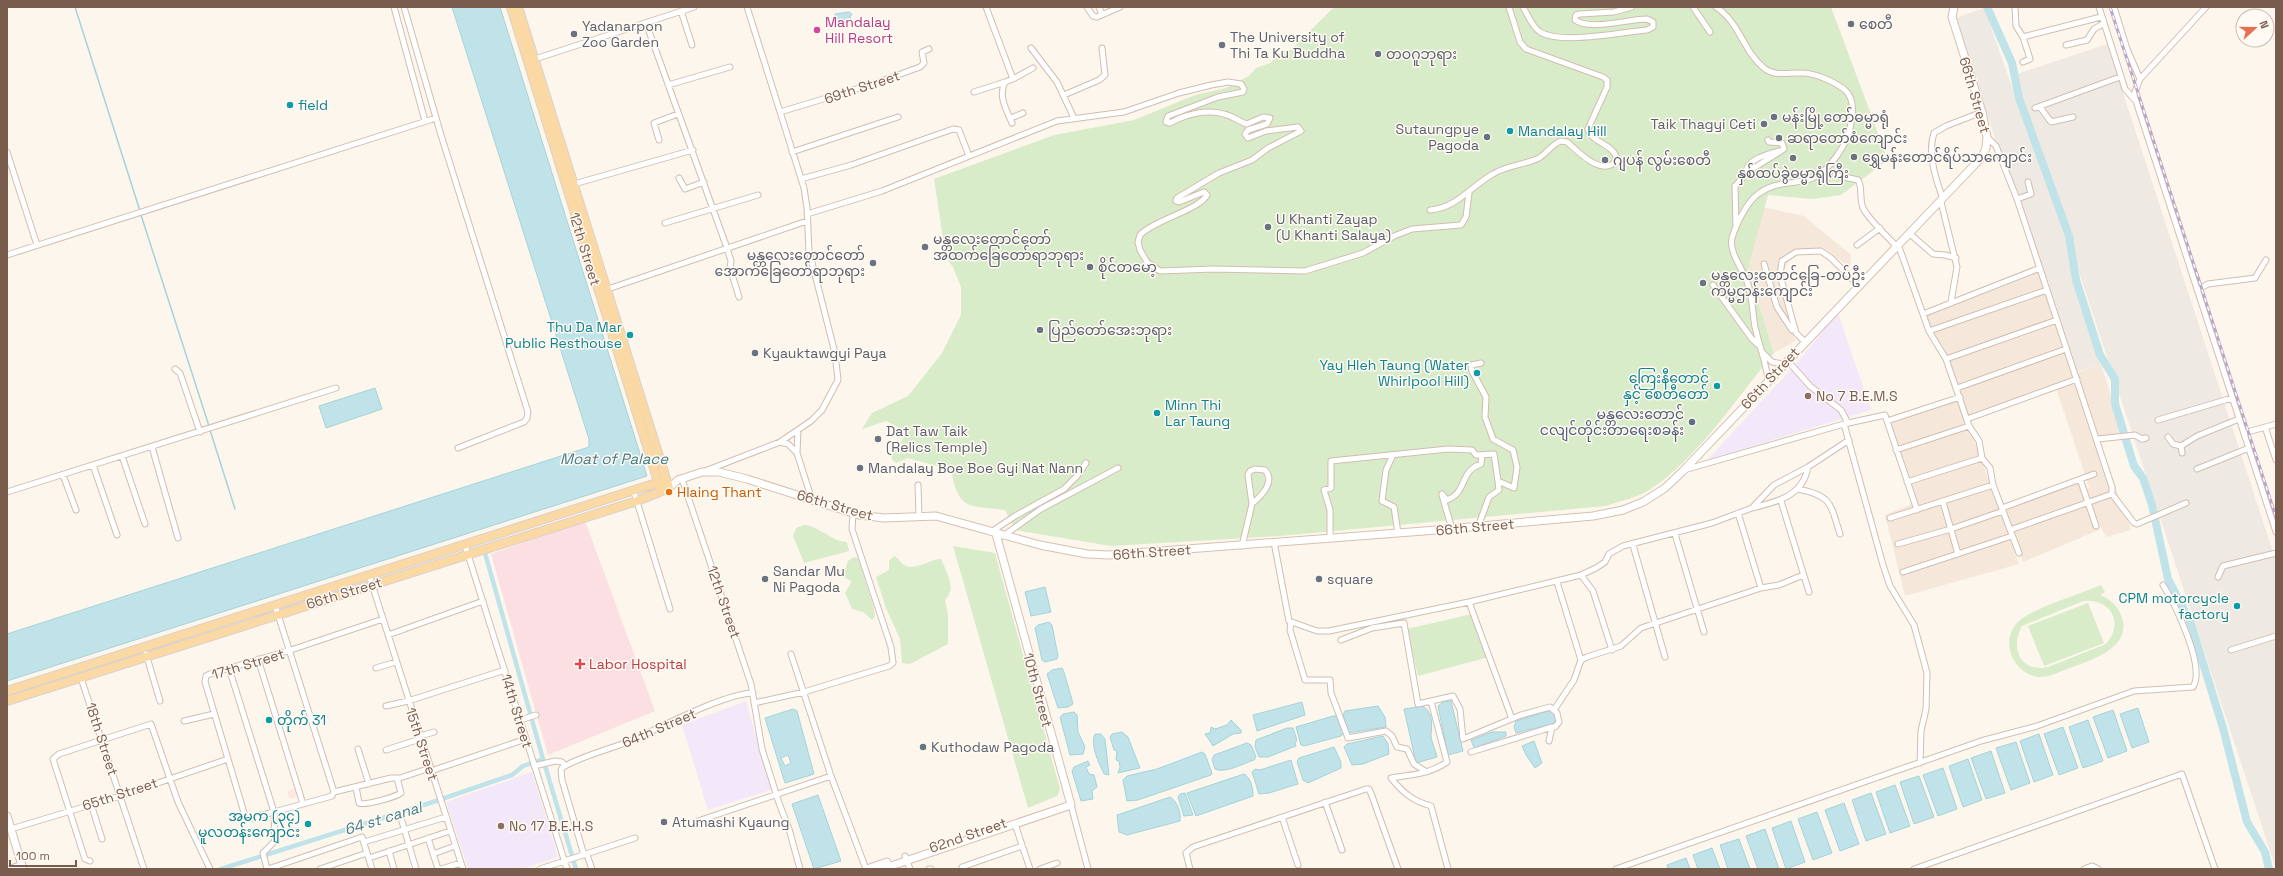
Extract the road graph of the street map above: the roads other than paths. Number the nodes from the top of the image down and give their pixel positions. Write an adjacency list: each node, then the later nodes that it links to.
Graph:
1 (394, 7): 33 (street)
2 (404, 7): 30 (street)
3 (511, 7): 37 (main road, 12th Street)
4 (518, 7): 37 (main road, 12th Street)
5 (694, 7): 22 (street)
6 (746, 7): 49 (street)
7 (986, 7): 42 (street)
8 (1087, 7): 23 (street)
9 (1099, 7): 23 (street)
10 (1120, 7): 23 (street)
11 (1509, 7): 71 (street)
12 (1523, 7): 13 (street)
13 (1632, 7)
14 (1693, 7): 28 (street)
15 (1946, 7): 24 (street)
16 (1954, 7): 24 (street, 66th Street)
17 (2015, 7): 29 (street)
18 (2099, 7): 25 (street)
19 (2114, 7): 43 (street)
20 (2206, 7): 43 (street)
21 (1720, 8): 80 (street)
22 (681, 12): 26 (street); 31 (street)
23 (1102, 15)
24 (1952, 17): 50 (street, 66th Street)
25 (2101, 17): 27 (street); 29 (street)
26 (646, 23): 37 (street); 45 (street)
27 (2104, 24): 32 (street); 41 (street)
28 (1710, 32)
29 (2023, 37): 38 (street)
30 (415, 44): 33 (street); 55 (street)
31 (692, 45)
32 (2066, 45)
33 (405, 47): 57 (street)
34 (929, 48): 49 (street, 69th Street)
35 (1032, 48): 47 (street)
36 (1102, 48): 47 (street)
37 (531, 60): 70 (main road, 12th Street); 97 (main road, 12th Street)
38 (2022, 62)
39 (730, 66): 45 (street)
40 (1033, 68): 42 (street)
41 (2120, 77): 48 (street); 54 (street)
42 (1013, 79): 44 (street)
43 (2140, 79): 48 (street)
44 (1005, 82): 46 (street); 51 (street)
45 (668, 85): 52 (street)
46 (974, 92)
47 (1064, 95): 56 (street)
48 (2134, 99): 96 (street)
49 (780, 112): 63 (street)
50 (1982, 112): 58 (street, 66th Street); 74 (street)
51 (1023, 113)
52 (678, 114): 59 (street); 61 (street)
53 (898, 117): 63 (street)
54 (2073, 117)
55 (436, 118): 57 (street); 136 (street)
56 (1074, 118): 64 (street); 71 (street)
57 (425, 122): 83 (street)
58 (1987, 137): 73 (street); 74 (street, 66th Street)
59 (659, 140)
60 (1768, 140): 80 (street)
61 (693, 150): 68 (street); 70 (street)
62 (7, 152): 83 (street)
63 (792, 152): 67 (street)
64 (969, 156): 67 (street); 77 (street)
65 (1835, 175): 81 (street)
66 (679, 178): 68 (street)
67 (802, 179): 77 (street)
68 (704, 182): 75 (street)
69 (2028, 182): 73 (street)
70 (574, 184): 94 (main road, 12th Street)
71 (1469, 193): 76 (street)
72 (758, 195): 75 (street)
73 (2017, 199): 91 (street)
74 (1942, 200): 82 (street, 66th Street); 88 (street)
75 (714, 209): 79 (street); 86 (street)
76 (1430, 210)
77 (807, 214): 78 (street)
78 (807, 221): 86 (street); 126 (street)
79 (665, 224)
80 (1736, 228): 105 (street)
81 (1880, 228): 84 (street); 85 (street)
82 (1910, 234): 85 (street, 66th Street); 88 (street)
83 (37, 245): 87 (street)
84 (1857, 245)
85 (1898, 247): 93 (street, 66th Street); 100 (street)
86 (727, 248): 94 (street); 98 (street)
87 (7, 255)
88 (1956, 258): 99 (street)
89 (2266, 260): 96 (street)
90 (1764, 264): 103 (street)
91 (2040, 268): 95 (street); 99 (street)
92 (1713, 285): 105 (street)
93 (1859, 286): 103 (street); 104 (street, 66th Street)
94 (607, 289): 97 (street); 156 (main road, 12th Street)
95 (2047, 290): 101 (street); 102 (street)
96 (2197, 290): 117 (street)
97 (598, 292): 160 (main road, 12th Street)
98 (739, 297)
99 (1951, 302): 100 (street)
100 (1923, 314): 102 (street)
101 (2057, 320): 106 (street); 108 (street)
102 (1929, 331): 108 (street)
103 (1796, 333): 104 (street)
104 (1804, 341): 109 (street, 66th Street)
105 (1760, 346): 107 (street)
106 (2066, 348): 112 (street); 115 (street)
107 (1762, 352): 109 (street); 113 (street)
108 (1946, 359): 115 (street)
109 (1785, 362): 113 (street, 66th Street); 122 (street)
110 (1480, 363): 158 (street)
111 (175, 369): 127 (street)
112 (2077, 379): 118 (street); 131 (street)
113 (1768, 380): 151 (street, 66th Street)
114 (336, 388): 127 (street)
115 (1957, 388): 116 (street)
116 (1960, 397): 118 (street); 121 (street)
117 (2232, 398): 119 (street); 120 (street)
118 (1967, 419): 124 (street)
119 (2239, 419): 128 (street); 134 (street)
120 (2158, 420)
121 (1887, 421): 122 (street); 138 (street)
122 (1846, 424): 132 (street); 151 (street)
123 (2276, 424): 125 (street)
124 (1970, 426): 138 (street); 144 (street)
125 (2265, 427): 128 (street); 145 (street)
126 (798, 430): 133 (street); 139 (street)
127 (200, 432): 135 (street)
128 (2244, 434): 137 (street)
129 (2168, 437): 134 (street)
130 (2146, 438): 131 (street)
131 (2098, 439): 167 (street)
132 (1849, 440): 148 (street); 269 (street)
133 (780, 442): 139 (street); 152 (street)
134 (2181, 446): 140 (street)
135 (152, 447): 143 (street); 196 (street)
136 (458, 448)
137 (2248, 448): 150 (street); 189 (street)
138 (1896, 450): 159 (street)
139 (797, 453): 168 (street)
140 (2182, 453)
141 (1393, 455): 142 (street); 190 (street); 197 (street)
142 (1482, 455): 158 (street); 186 (street)
143 (122, 456): 147 (street); 183 (street)
144 (1982, 458): 159 (street); 162 (street)
145 (2276, 460)
146 (1086, 463): 192 (street)
147 (93, 465): 153 (street); 191 (street)
148 (1808, 467): 163 (street); 175 (street)
149 (1118, 468): 192 (street)
150 (2197, 469)
151 (1683, 470): 185 (street, 66th Street)
152 (702, 472): 157 (street, 66th Street); 168 (street, 66th Street)
153 (63, 474): 165 (street); 177 (street)
154 (2094, 474): 155 (street)
155 (2080, 479): 172 (street); 176 (street)
156 (666, 480): 157 (street, 66th Street); 160 (main road, 66th Street); 164 (main road, 12th Street)
157 (680, 480): 164 (street, 66th Street); 246 (street, 12th Street)
158 (1498, 482): 185 (street)
159 (1907, 482): 178 (street)
160 (658, 483): 164 (main road, 12th Street); 166 (main road, 66th Street)
161 (918, 485): 181 (street)
162 (1992, 485): 171 (street); 176 (street)
163 (1798, 489): 170 (street); 194 (street)
164 (665, 490): 169 (main road, 66th Street)
165 (7, 492)
166 (634, 492): 169 (street); 200 (main road, 66th Street)
167 (2112, 494): 172 (street); 173 (street)
168 (812, 500): 180 (street, 66th Street)
169 (637, 501): 203 (main road, 66th Street); 220 (street)
170 (1780, 501): 175 (street); 210 (street)
171 (1943, 502): 178 (street); 187 (street)
172 (2088, 502): 184 (street); 188 (street)
173 (2186, 503)
174 (1252, 504): 174 (street); 202 (street)
175 (1752, 508): 179 (street)
176 (2002, 509): 187 (street); 188 (street)
177 (76, 510)
178 (1917, 510): 182 (street)
179 (1738, 513): 193 (street); 215 (street)
180 (853, 514): 181 (street, 66th Street); 245 (street)
181 (919, 516): 192 (street, 66th Street)
182 (1890, 518)
183 (145, 524)
184 (2096, 526)
185 (1478, 527): 186 (street, 66th Street)
186 (1452, 529): 190 (street, 66th Street)
187 (1951, 530): 199 (street); 206 (street)
188 (2010, 530): 195 (street)
189 (2276, 532)
190 (1398, 533): 197 (street, 66th Street)
191 (117, 534)
192 (997, 534): 202 (street, 66th Street); 283 (street, 10th Street)
193 (1675, 534): 201 (street); 221 (street)
194 (1840, 534)
195 (2012, 536): 204 (street); 206 (street)
196 (178, 538)
197 (1330, 538): 198 (street, 66th Street)
198 (1274, 542): 202 (street, 66th Street); 224 (street)
199 (1898, 544)
200 (465, 545): 203 (street, 14th Street); 209 (main road, 66th Street)
201 (1633, 545): 208 (street); 225 (street)
202 (1242, 546)
203 (468, 553): 213 (main road, 66th Street); 217 (street, 14th Street)
204 (2019, 553)
205 (2276, 553): 211 (street)
206 (1958, 554): 207 (street)
207 (1904, 572)
208 (1581, 574): 212 (street); 232 (street)
209 (369, 575): 213 (street, 15th Street); 219 (main road, 66th Street)
210 (1804, 575): 215 (street); 216 (street)
211 (2218, 578)
212 (1557, 582): 218 (street); 238 (street)
213 (372, 584): 222 (main road, 66th Street); 223 (street, 15th Street)
214 (2163, 585): 269 (street)
215 (1761, 588): 221 (street)
216 (1809, 592)
217 (484, 601): 227 (street); 242 (street, 14th Street)
218 (1469, 602): 224 (street); 257 (street)
219 (275, 606): 222 (street); 230 (main road, 66th Street)
220 (670, 609)
221 (1697, 609): 225 (street); 226 (street)
222 (278, 614): 231 (street); 235 (main road, 66th Street)
223 (383, 619): 227 (street, 15th Street); 231 (street, 17th Street)
224 (1291, 622): 273 (street)
225 (1654, 624): 232 (street); 236 (street)
226 (1704, 632)
227 (388, 635): 239 (street, 15th Street)
228 (2276, 636): 233 (street)
229 (1340, 640): 250 (street)
230 (144, 648): 235 (street); 244 (main road, 66th Street)
231 (291, 650): 237 (street, 17th Street); 279 (street)
232 (1612, 650): 238 (street)
233 (2230, 650)
234 (791, 654): 245 (street)
235 (147, 656): 243 (main road, 66th Street); 248 (street)
236 (1665, 657)
237 (258, 660): 240 (street, 17th Street); 285 (street)
238 (1581, 660): 253 (street)
239 (396, 662): 241 (street); 249 (street, 15th Street)
240 (230, 668): 254 (street, 17th Street); 287 (street)
241 (376, 668)
242 (505, 670): 249 (street); 256 (street, 14th Street)
243 (81, 678): 247 (main road, 66th Street); 263 (street, 18th Street)
244 (7, 691)
245 (804, 692): 251 (street); 274 (street)
246 (753, 693): 251 (street, 12th Street); 271 (street, 64th Street)
247 (7, 701)
248 (160, 701)
249 (408, 701): 252 (street); 261 (street, 15th Street)
250 (1431, 701): 257 (street); 273 (street)
251 (754, 703): 280 (street, 12th Street)
252 (386, 706)
253 (1554, 710): 257 (street); 259 (street)
254 (214, 714): 258 (street); 268 (street, 17th Street)
255 (535, 715): 256 (street)
256 (523, 719): 262 (street, 14th Street)
257 (1512, 719)
258 (184, 721)
259 (1552, 727): 264 (street); 267 (street)
260 (434, 732): 261 (street)
261 (420, 738): 266 (street); 272 (street, 15th Street)
262 (526, 739): 270 (street, 14th Street); 272 (street)
263 (102, 740): 275 (street); 281 (street, 18th Street); 286 (street)
264 (1549, 741)
265 (358, 749): 277 (street)
266 (386, 750)
267 (1471, 752)
268 (228, 759): 275 (street, 65th Street); 287 (street, 17th Street)
269 (1920, 764): 342 (street)
270 (534, 765): 271 (street); 312 (street, 14th Street)
271 (565, 766): 310 (street)
272 (430, 769): 276 (street); 289 (street, 15th Street)
273 (1425, 771): 341 (street)
274 (831, 776): 280 (street); 333 (street)
275 (169, 778): 281 (street, 65th Street); 319 (street)
276 (397, 778): 277 (street); 278 (street)
277 (369, 784): 278 (street)
278 (356, 787): 279 (street)
279 (334, 792): 285 (street)
280 (776, 795): 293 (street); 332 (street, 12th Street)
281 (120, 796): 284 (street, 65th Street); 321 (street, 18th Street)
282 (1325, 802): 290 (street); 306 (street); 340 (street)
283 (1070, 803): 288 (street, 62nd Street); 338 (street, 10th Street)
284 (91, 804): 286 (street, 65th Street); 300 (street)
285 (304, 804): 287 (street)
286 (70, 810): 295 (street, 65th Street); 313 (street)
287 (274, 812): 322 (street)
288 (1033, 815): 294 (street, 62nd Street); 302 (street, 62nd Street)
289 (446, 817): 296 (street); 297 (street, 15th Street)
290 (1282, 817): 316 (street); 339 (street)
291 (7, 818): 295 (street)
292 (401, 818): 296 (street)
293 (698, 821)
294 (1015, 824): 302 (street, 62nd Street); 305 (street)
295 (11, 829): 317 (street)
296 (405, 829): 301 (street); 303 (street)
297 (450, 831): 298 (street); 304 (street, 15th Street)
298 (428, 838): 303 (street); 308 (street)
299 (635, 838): 310 (street)
300 (102, 839)
301 (363, 840): 309 (street); 322 (street)
302 (953, 842): 311 (street, 62nd Street)
303 (410, 845): 307 (street); 326 (street)
304 (455, 846): 308 (street); 314 (street, 15th Street)
305 (1022, 846): 318 (street); 336 (street)
306 (1342, 850)
307 (389, 852): 309 (street); 325 (street)
308 (433, 854): 327 (street)
309 (368, 855): 323 (street); 324 (street)
310 (586, 855): 312 (street); 331 (street)
311 (906, 858): 333 (street, 62nd Street); 334 (street, 62nd Street); 335 (street)
312 (565, 861): 329 (street); 330 (street, 14th Street)
313 (90, 862)
314 (461, 863): 327 (street); 328 (street, 15th Street)
315 (1057, 863): 337 (street)
316 (1298, 865)
317 (22, 867): 320 (street)
318 (962, 867)
319 (210, 868)
320 (8, 869)
321 (144, 869)
322 (267, 869)
323 (320, 869)
324 (372, 869)
325 (394, 869)
326 (416, 869)
327 (439, 869)
328 (463, 869)
329 (540, 869)
330 (567, 869)
331 (592, 869)
332 (800, 869)
333 (866, 869)
334 (882, 869)
335 (910, 869)
336 (1030, 869)
337 (1040, 869)
338 (1088, 869)
339 (1190, 869)
340 (1398, 869)
341 (1448, 869)
342 (1616, 869)
343 (1914, 869): 346 (street)
344 (2084, 869): 345 (street)
345 (2098, 869)
346 (2214, 869)

